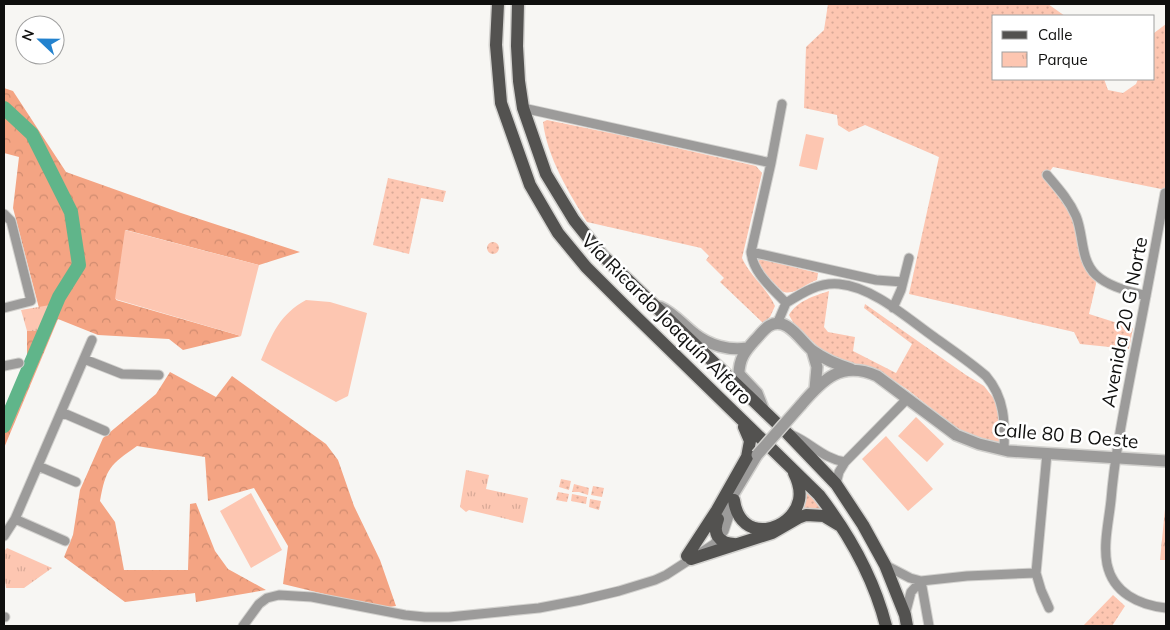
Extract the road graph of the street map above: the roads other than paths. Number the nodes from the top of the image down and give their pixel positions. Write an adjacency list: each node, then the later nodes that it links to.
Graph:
1 (498, 4): 30 (main road, Vía Ricardo Joaquín Alfaro)
2 (518, 4): 4 (main road, Vía Ricardo Joaquín Alfaro)
3 (782, 104): 5 (street)
4 (523, 108): 5 (street); 16 (main road, Vía Ricardo Joaquín Alfaro)
5 (771, 163): 9 (street)
6 (1047, 175): 14 (street)
7 (1166, 193): 14 (street, Avenida 20 G Norte)
8 (4, 214): 17 (street)
9 (751, 252): 11 (street); 15 (street)
10 (909, 258): 12 (street)
11 (855, 274): 12 (street); 13 (street)
12 (903, 282): 18 (street)
13 (852, 286): 15 (street); 18 (street)
14 (1146, 296): 37 (street, Avenida 20 G Norte)
15 (786, 303): 19 (street)
16 (652, 304): 21 (street); 31 (main road, Vía Ricardo Joaquín Alfaro)
17 (4, 308)
18 (893, 308): 35 (street)
19 (777, 324): 21 (street); 22 (street)
20 (92, 340): 23 (street)
21 (748, 348): 31 (street)
22 (812, 350): 26 (street); 28 (street)
23 (84, 360): 27 (street); 32 (street)
24 (19, 363): 25 (street)
25 (4, 366)
26 (853, 370): 28 (street, Calle 80 B Oeste); 29 (street, Calle 80 B Oeste)
27 (159, 375)
28 (815, 389): 44 (street, Calle 80 B Oeste, bridge)
29 (907, 399): 35 (street, Calle 80 B Oeste); 39 (street)
30 (728, 408): 41 (main road, Vía Ricardo Joaquín Alfaro); 53 (main road)
31 (764, 411): 34 (main road, Vía Ricardo Joaquín Alfaro)
32 (61, 412): 33 (street); 40 (street)
33 (105, 431)
34 (788, 434): 39 (street); 43 (main road, Vía Ricardo Joaquín Alfaro)
35 (1004, 450): 36 (street, Calle 80 B Oeste)
36 (1047, 453): 37 (street, Calle 80 B Oeste); 55 (street)
37 (1115, 457): 38 (street, Calle 80 B Oeste); 58 (street, Avenida 20 G Norte)
38 (1166, 461)
39 (845, 462): 43 (street)
40 (38, 466): 42 (street); 46 (street)
41 (793, 470): 45 (main road); 48 (main road, Vía Ricardo Joaquín Alfaro)
42 (76, 482)
43 (836, 484): 54 (main road, Vía Ricardo Joaquín Alfaro)
44 (739, 486): 45 (street); 47 (street)
45 (734, 500): 50 (street)
46 (15, 519): 49 (street); 51 (street)
47 (718, 519): 50 (main road); 53 (street)
48 (843, 528): 52 (main road); 61 (main road, Vía Ricardo Joaquín Alfaro)
49 (4, 536)
50 (720, 539): 52 (main road); 53 (street)
51 (65, 542)
52 (735, 544): 53 (main road)
53 (689, 558): 60 (street)
54 (885, 565): 56 (street); 59 (main road, Vía Ricardo Joaquín Alfaro)
55 (1036, 573): 56 (street); 57 (street)
56 (921, 581): 59 (street); 62 (street)
57 (1049, 608)
58 (1166, 608)
59 (906, 621)
60 (243, 626)
61 (886, 626)
62 (929, 626)

